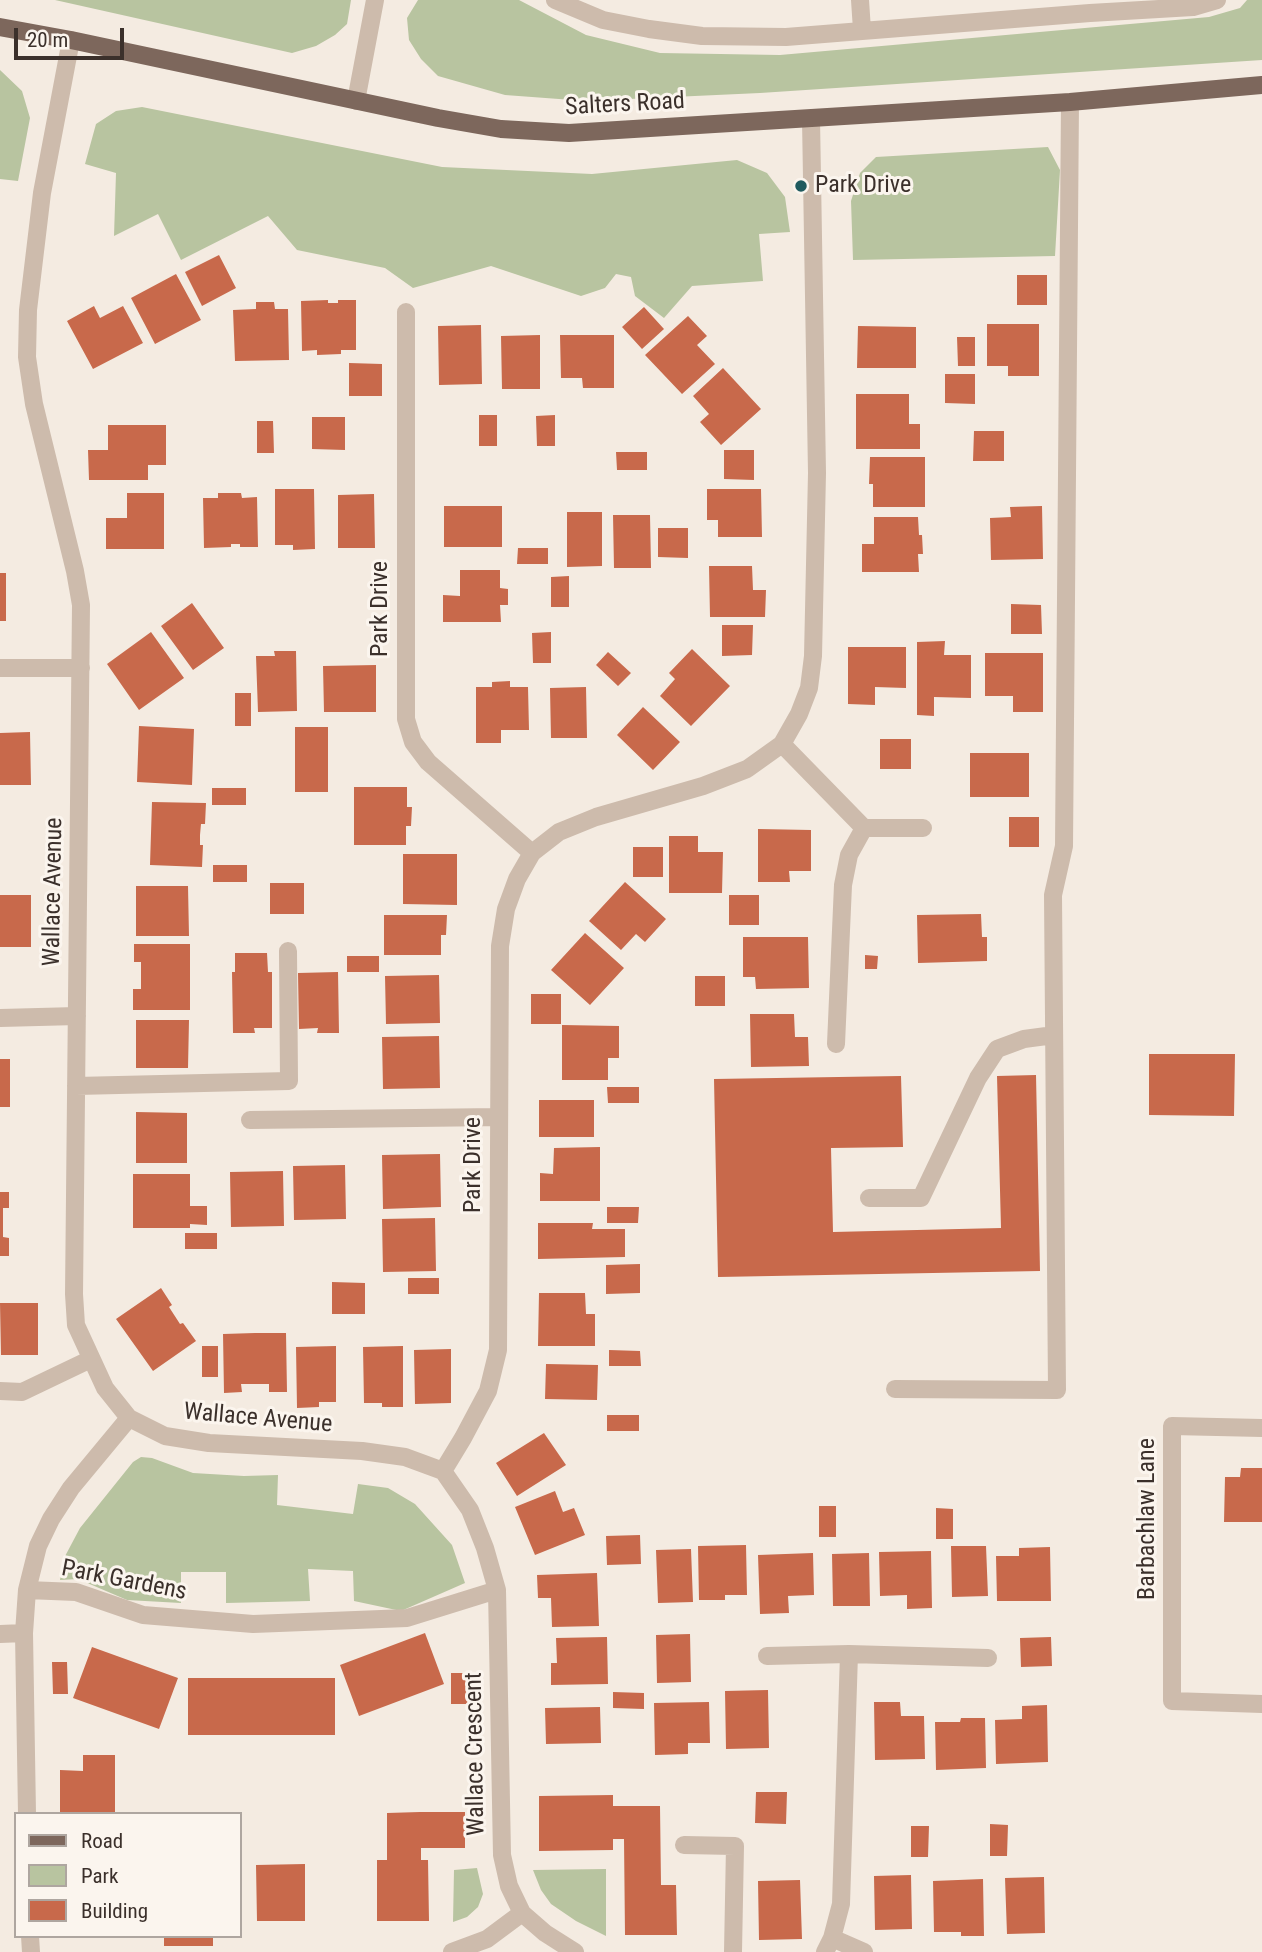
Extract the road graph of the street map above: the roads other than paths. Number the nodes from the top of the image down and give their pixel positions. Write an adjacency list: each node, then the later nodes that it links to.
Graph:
1 (375, 0): 9 (street)
2 (555, 0): 6 (street)
3 (860, 0): 6 (street)
4 (1217, 0): 6 (street)
5 (0, 27): 7 (main road, Salters Road)
6 (862, 30)
7 (71, 40): 9 (main road, Salters Road); 14 (street, Wallace Avenue)
8 (1262, 85): 10 (main road, Salters Road)
9 (356, 101): 11 (main road, Salters Road)
10 (1070, 102): 11 (main road, Salters Road); 22 (street)
11 (811, 119): 15 (street, Park Drive)
12 (406, 312): 18 (street, Park Drive)
13 (0, 668): 14 (street)
14 (81, 668): 20 (street, Wallace Avenue)
15 (782, 744): 16 (street); 18 (street, Park Drive)
16 (864, 828): 17 (street); 23 (street)
17 (923, 828)
18 (532, 853): 25 (street, Park Drive)
19 (288, 951): 24 (street)
20 (76, 1016): 21 (street); 24 (street, Wallace Avenue)
21 (0, 1018)
22 (1054, 1035): 27 (street); 29 (street)
23 (836, 1044)
24 (76, 1086): 28 (street, Wallace Avenue)
25 (498, 1117): 26 (street); 33 (street, Park Drive)
26 (250, 1120)
27 (869, 1199)
28 (91, 1359): 30 (street); 31 (street, Wallace Avenue)
29 (895, 1389)
30 (0, 1391)
31 (129, 1418): 33 (street, Wallace Avenue); 34 (street, Park Gardens)
32 (1262, 1428): 41 (street, Barbachlaw Lane)
33 (443, 1471): 35 (street, Wallace Crescent)
34 (27, 1590): 35 (street, Park Gardens); 36 (street, Park Gardens)
35 (497, 1590): 44 (street, Wallace Crescent)
36 (24, 1633): 37 (street); 42 (street, Park Gardens)
37 (0, 1634)
38 (849, 1654): 39 (street); 40 (street); 45 (street)
39 (767, 1656)
40 (988, 1658)
41 (1262, 1704)
42 (27, 1812)
43 (684, 1845): 48 (street)
44 (522, 1913): 46 (street); 47 (street, Wallace Crescent)
45 (829, 1945): 49 (street)
46 (452, 1952)
47 (575, 1952)
48 (733, 1952)
49 (864, 1952)

